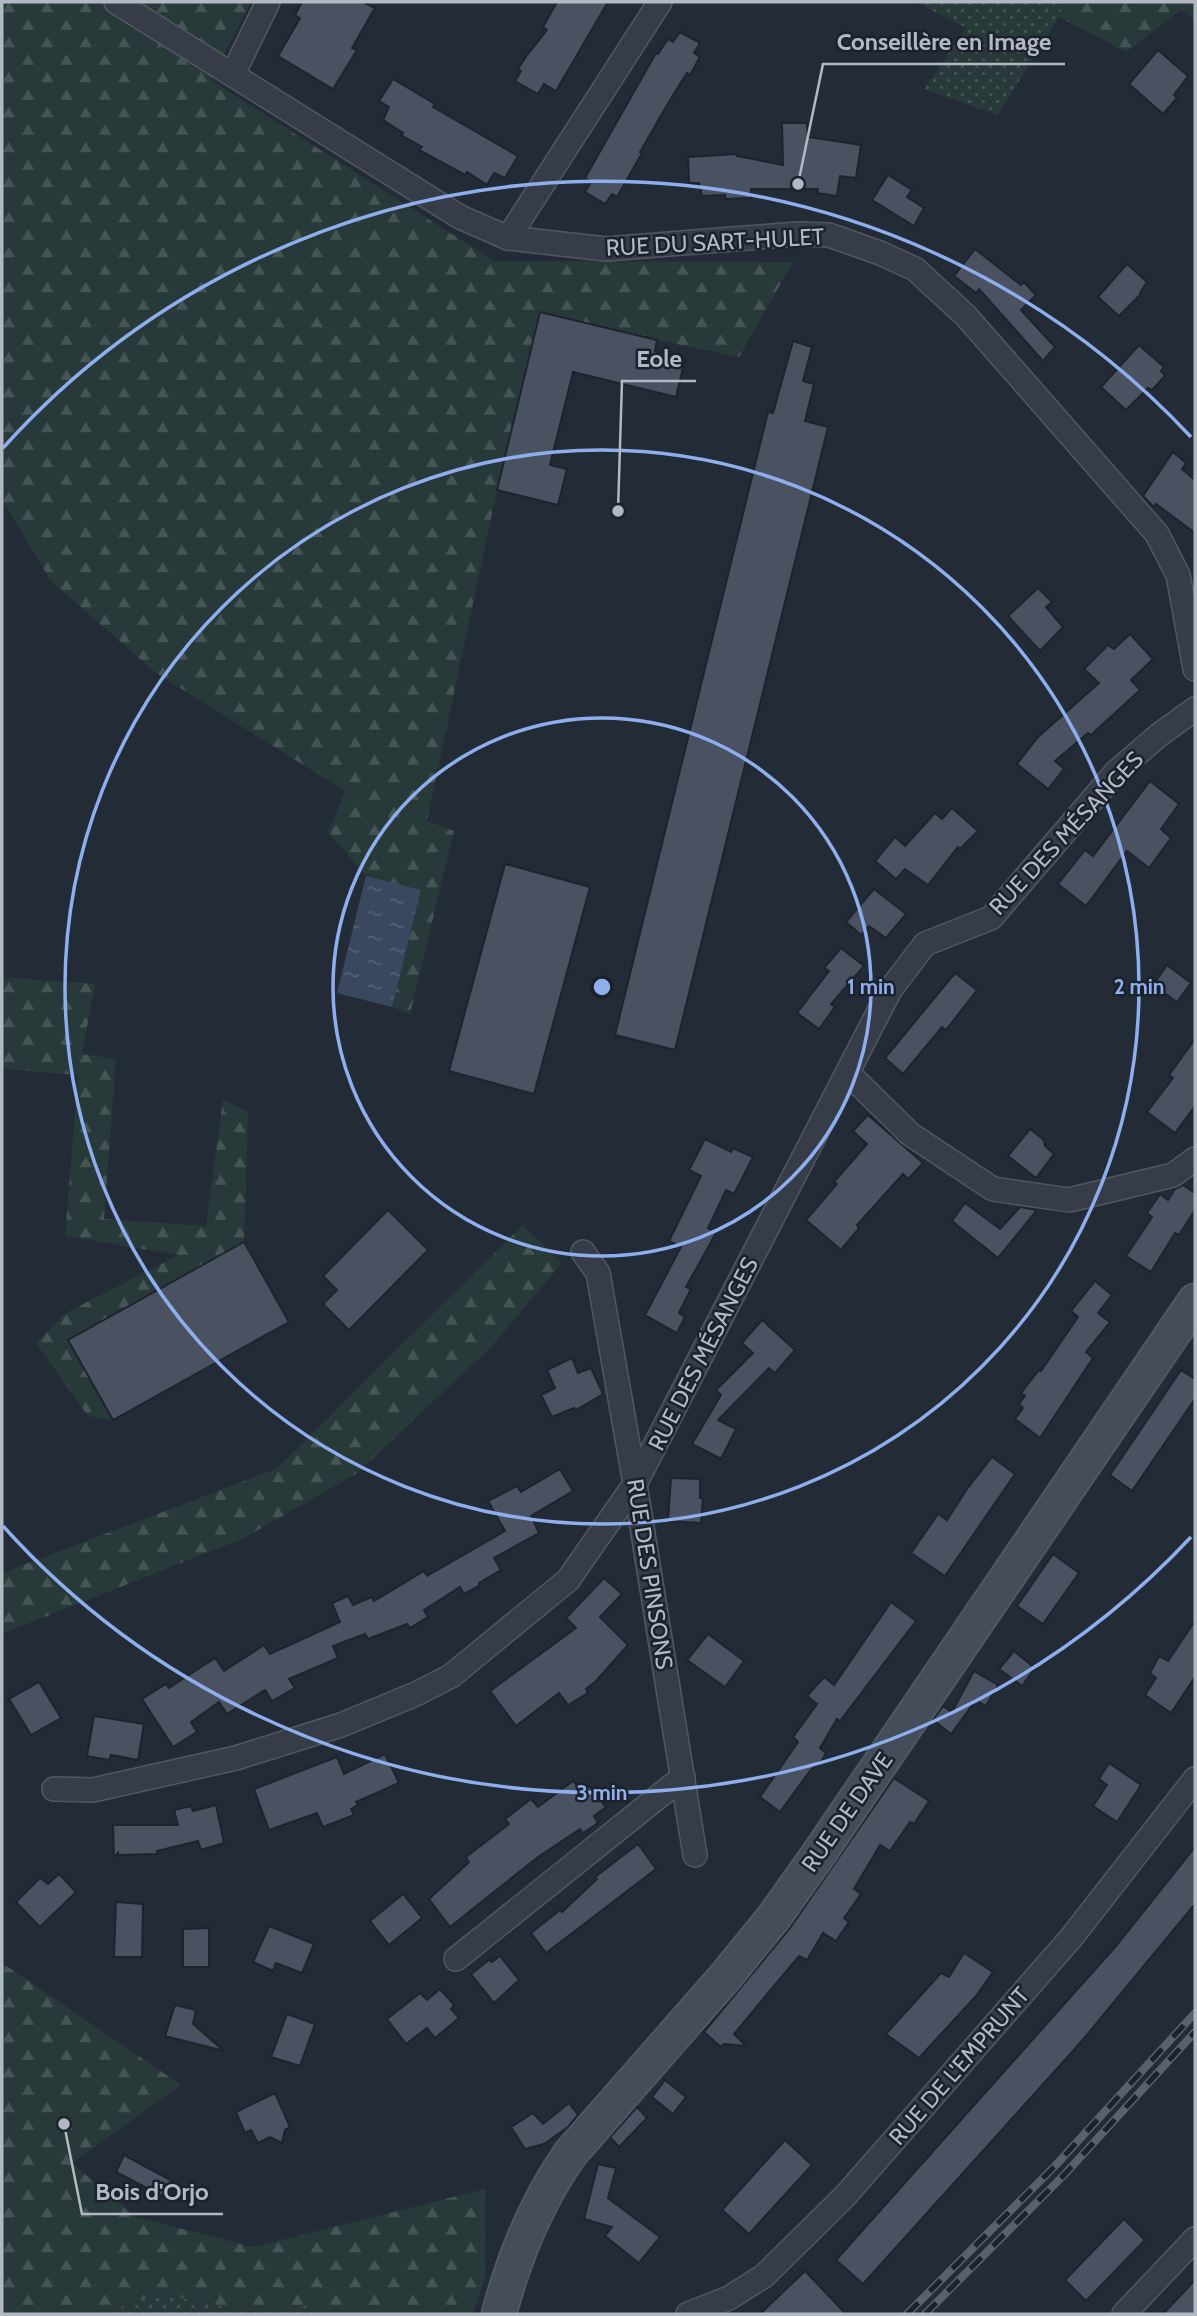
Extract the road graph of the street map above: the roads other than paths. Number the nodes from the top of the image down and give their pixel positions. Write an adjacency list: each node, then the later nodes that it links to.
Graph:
1 (116, 2): 4 (street, RUE DU SART-HULET)
2 (268, 2): 4 (street)
3 (660, 2): 5 (street)
4 (233, 74): 5 (street, RUE DU SART-HULET)
5 (508, 238): 6 (street, RUE DU SART-HULET)
6 (1195, 669)
7 (1195, 709): 8 (street, RUE DES MÉSANGES)
8 (848, 1073): 9 (street); 12 (street, RUE DES MÉSANGES)
9 (1195, 1159)
10 (583, 1252): 12 (street, RUE DES PINSONS)
11 (1195, 1301): 19 (main road, RUE DE DAVE)
12 (635, 1484): 13 (street, RUE DES PINSONS); 15 (street, RUE DES MÉSANGES)
13 (683, 1777): 16 (street, RUE DES PINSONS); 17 (street)
14 (1195, 1779): 20 (street, RUE DE L'EMPRUNT)
15 (54, 1789)
16 (695, 1855)
17 (456, 1959)
18 (1195, 2239): 21 (street)
19 (499, 2314)
20 (688, 2314)
21 (1124, 2314)

